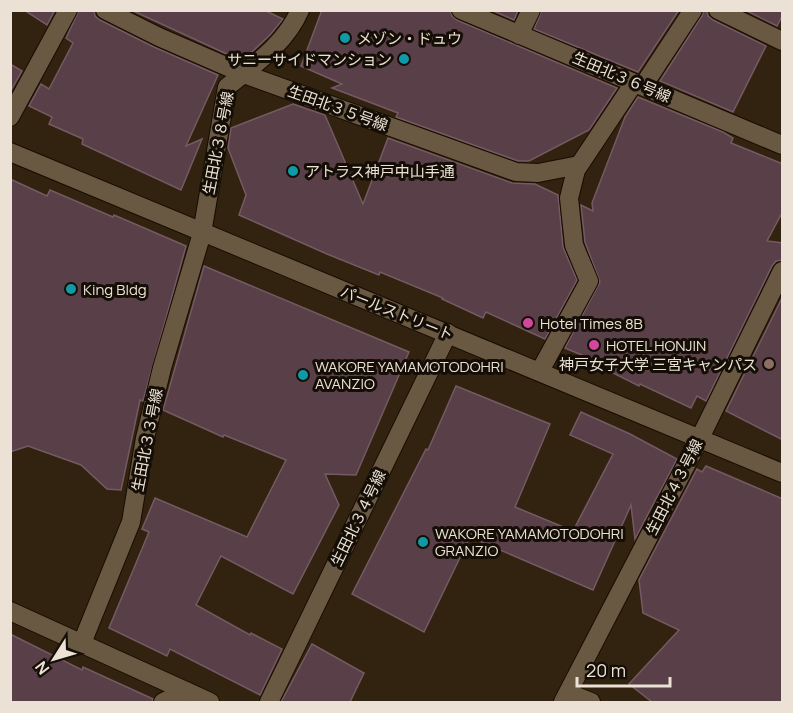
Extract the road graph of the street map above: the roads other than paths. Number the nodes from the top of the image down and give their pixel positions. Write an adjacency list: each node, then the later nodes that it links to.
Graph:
1 (68, 10): 12 (street)
2 (105, 10): 10 (street, 生田北３５号線)
3 (300, 10): 10 (street, 生田北３８号線)
4 (461, 10): 8 (street, 生田北３６号線)
5 (531, 10): 8 (street)
6 (693, 10): 11 (street)
7 (718, 10): 9 (street)
8 (519, 35): 11 (street, 生田北３６号線)
9 (783, 41)
10 (244, 74): 15 (street, 生田北３５号線); 16 (street, 生田北３８号線)
11 (639, 85): 13 (street, 生田北３６号線); 15 (street)
12 (10, 117)
13 (783, 144)
14 (10, 152): 16 (street, パールストリート)
15 (579, 165): 19 (street)
16 (202, 233): 18 (street, パールストリート); 23 (street, 生田北３３号線)
17 (783, 271): 20 (street, 生田北４３号線)
18 (448, 333): 19 (street, パールストリート); 28 (street, 生田北３４号線)
19 (540, 371): 20 (street, パールストリート)
20 (700, 438): 21 (street, パールストリート); 25 (street, 生田北４３号線)
21 (783, 473)
22 (10, 610): 23 (street)
23 (81, 643): 24 (street)
24 (186, 692): 26 (street); 27 (street)
25 (565, 698): 29 (street)
26 (163, 702)
27 (210, 702)
28 (269, 702)
29 (591, 702)

